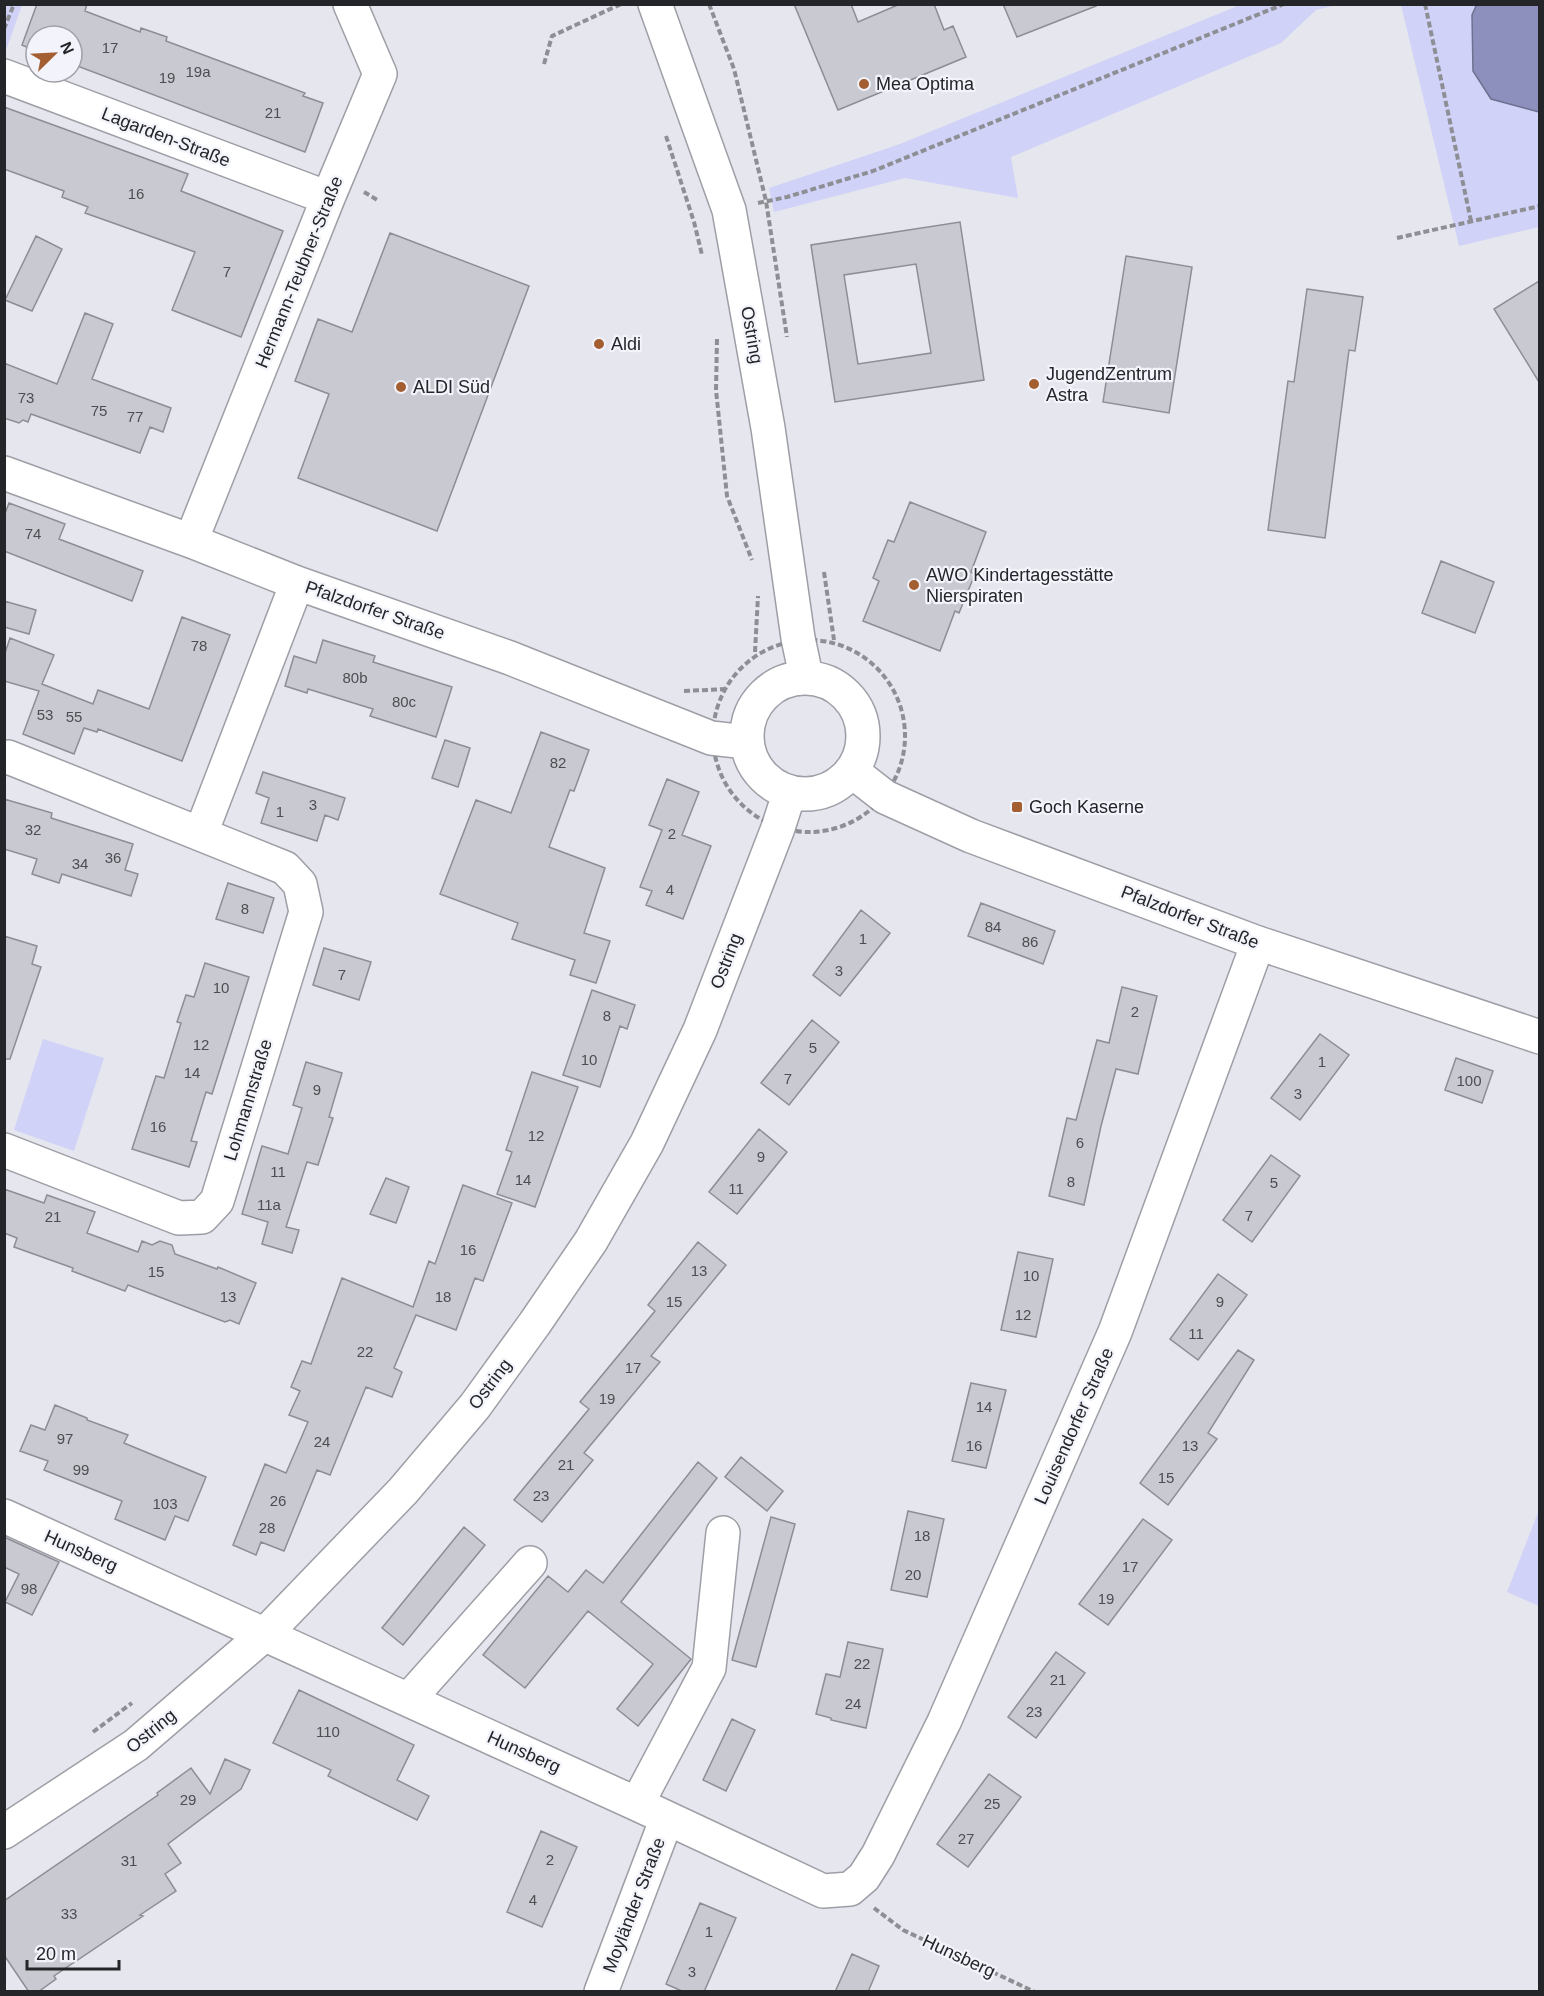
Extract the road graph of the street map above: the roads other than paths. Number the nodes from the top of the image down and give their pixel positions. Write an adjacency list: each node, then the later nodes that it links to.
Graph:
1 (350, 4): 4 (street, Hermann-Teubner-Straße)
2 (655, 4): 8 (street, Ostring)
3 (4, 76): 4 (street, Lagarden-Straße)
4 (328, 198): 6 (street, Hermann-Teubner-Straße)
5 (4, 473): 6 (street, Pfalzdorfer Straße)
6 (191, 541): 7 (street, Pfalzdorfer Straße)
7 (297, 583): 9 (street, Pfalzdorfer Straße); 13 (street)
8 (806, 676): 9 (street); 11 (street)
9 (746, 742): 12 (street)
10 (4, 758): 13 (street, Lohmannstraße)
11 (853, 772): 12 (street); 14 (street, Pfalzdorfer Straße)
12 (789, 794): 20 (street, Ostring)
13 (201, 833): 16 (street, Lohmannstraße)
14 (1258, 943): 15 (street, Pfalzdorfer Straße); 25 (street, Louisendorfer Straße)
15 (1539, 1036)
16 (4, 1150)
17 (4, 1516): 20 (street, Hunsberg)
18 (723, 1533): 22 (street)
19 (530, 1563): 21 (street)
20 (265, 1634): 21 (street, Hunsberg); 24 (street, Ostring)
21 (409, 1700): 22 (street, Hunsberg)
22 (637, 1804): 23 (street, Hunsberg)
23 (667, 1818): 25 (street, Hunsberg); 26 (street, Moyländer Straße)
24 (4, 1832)
25 (850, 1889)
26 (601, 1992)

